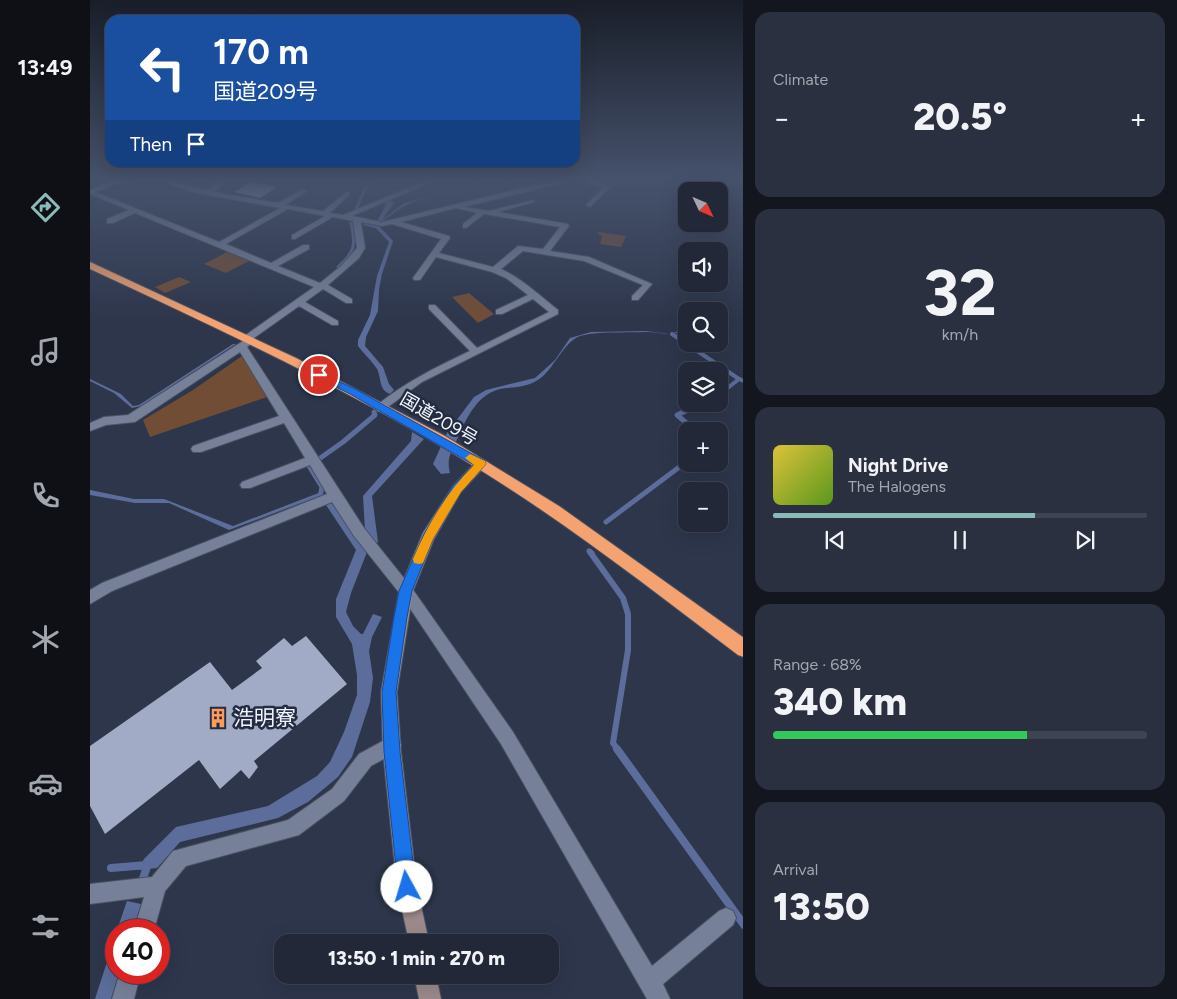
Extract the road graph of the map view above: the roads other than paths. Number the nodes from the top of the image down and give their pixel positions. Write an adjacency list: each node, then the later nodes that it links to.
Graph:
1 (175, 227): 8 (street)
2 (249, 227): 8 (street)
3 (311, 227): 7 (street)
4 (358, 227): 16 (street)
5 (408, 227): 11 (street)
6 (564, 227): 10 (street)
7 (295, 237)
8 (219, 245): 13 (street)
9 (306, 247): 13 (street)
10 (544, 252): 14 (street); 18 (street)
11 (434, 254): 14 (street); 15 (street)
12 (90, 265): 24 (highway, 国道209号)
13 (272, 266): 16 (street)
14 (495, 270): 17 (street)
15 (417, 278)
16 (321, 285): 19 (street); 20 (street)
17 (534, 295): 22 (street); 25 (street)
18 (635, 298)
19 (349, 301)
20 (299, 302): 23 (street); 24 (street)
21 (432, 307): 25 (street)
22 (499, 312)
23 (335, 323)
24 (246, 342): 26 (highway, 国道209号); 27 (street); 28 (street)
25 (476, 352): 26 (street)
26 (381, 408): 31 (highway, 国道209号)
27 (286, 418): 29 (street); 30 (street)
28 (90, 427)
29 (197, 448)
30 (312, 460): 32 (street); 33 (street)
31 (481, 464): 34 (street); 36 (highway, 国道209号)
32 (246, 485)
33 (335, 496): 34 (street); 35 (street)
34 (406, 591): 37 (street); 45 (street)
35 (90, 598)
36 (743, 649)
37 (392, 745): 38 (street); 42 (street)
38 (157, 886): 39 (street); 41 (street)
39 (90, 894)
40 (726, 918): 45 (street)
41 (147, 919)
42 (417, 934)
43 (128, 984): 46 (street)
44 (428, 984): 47 (street)
45 (654, 991)
46 (124, 999)
47 (430, 999)

